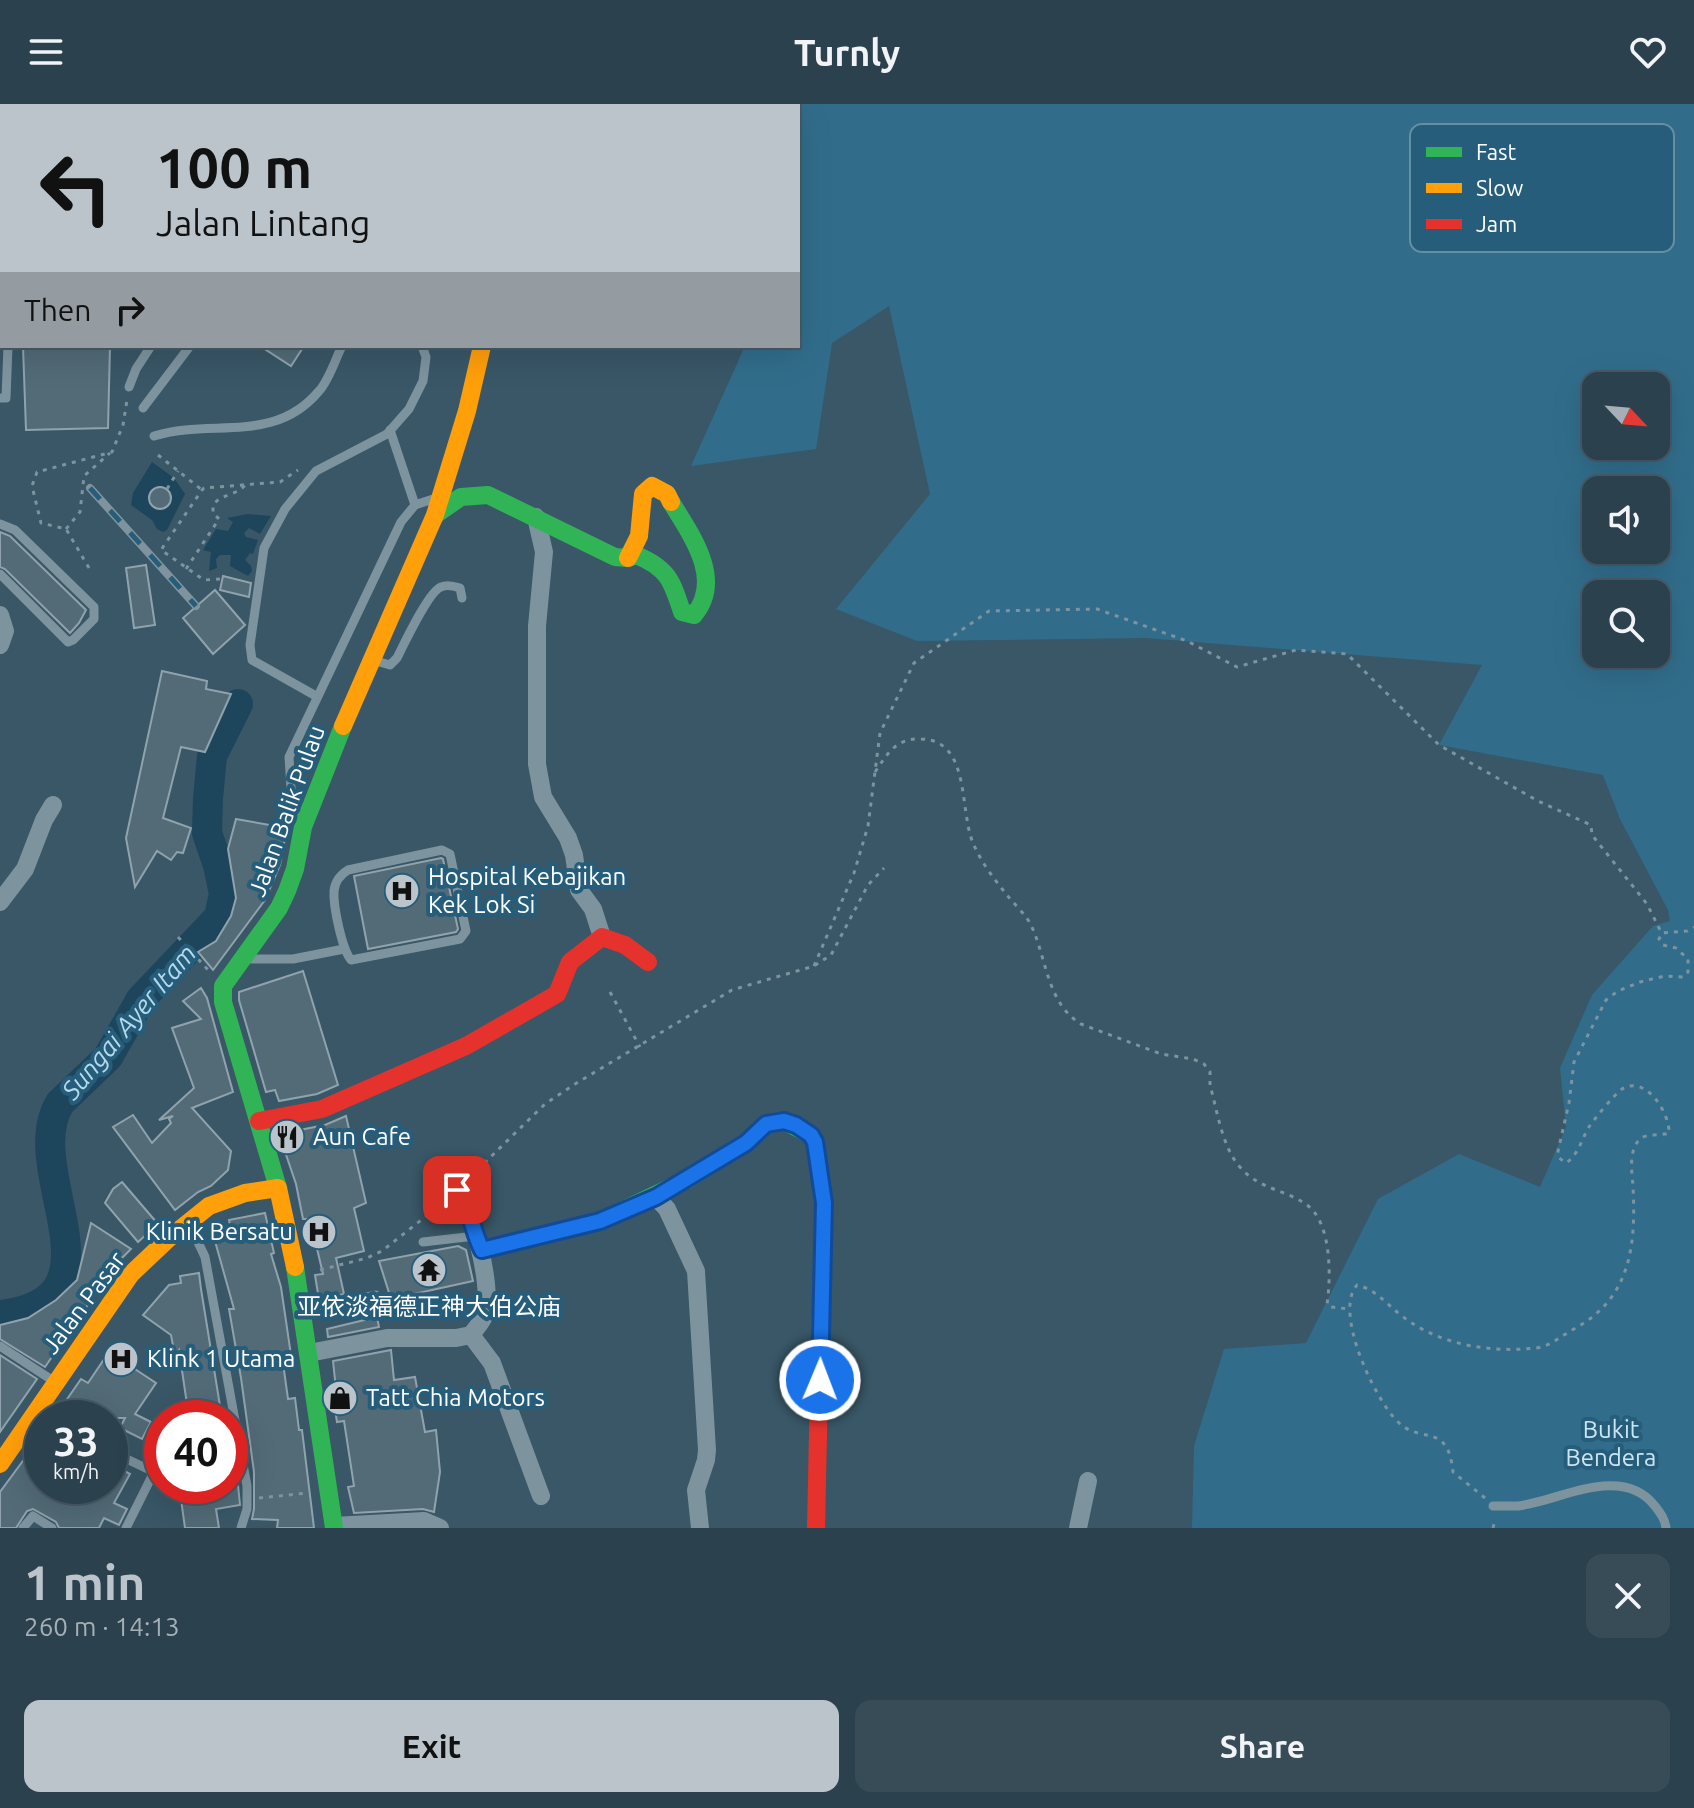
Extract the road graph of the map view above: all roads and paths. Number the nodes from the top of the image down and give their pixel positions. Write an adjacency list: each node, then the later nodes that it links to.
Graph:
1 (8, 348): 8 (lane)
2 (150, 348): 7 (lane)
3 (188, 348): 9 (lane)
4 (341, 348): 11 (lane)
5 (423, 348): 10 (lane)
6 (482, 348): 19 (street, Jalan Balik Pulau)
7 (129, 387): 12 (path)
8 (0, 398)
9 (143, 408)
10 (390, 430): 20 (lane); 34 (lane)
11 (154, 436)
12 (112, 452): 24 (path); 24 (path)
13 (158, 455): 15 (path)
14 (299, 470): 16 (path)
15 (178, 471): 17 (path); 18 (path)
16 (245, 485): 18 (path); 27 (path)
17 (167, 489)
18 (202, 490): 27 (path)
19 (441, 496): 20 (lane); 21 (street, Jalan Balik Pulau)
20 (415, 505): 34 (lane)
21 (435, 515): 22 (street); 33 (street, Jalan Balik Pulau)
22 (536, 517): 25 (street); 43 (street)
23 (0, 524): 28 (lane)
24 (66, 529): 26 (path)
25 (628, 558): 25 (street)
26 (89, 568)
27 (185, 569): 29 (path)
28 (0, 574)
29 (220, 579)
30 (462, 598): 33 (lane)
31 (0, 615): 32 (street)
32 (0, 645)
33 (373, 660): 37 (street, Jalan Balik Pulau)
34 (316, 696): 37 (lane)
35 (874, 775): 41 (path); 48 (path); 60 (path)
36 (53, 805): 39 (street)
37 (303, 827): 46 (street, Jalan Balik Pulau)
38 (884, 868): 48 (path)
39 (0, 902)
40 (1694, 927): 41 (path)
41 (1662, 933): 60 (path)
42 (178, 937): 45 (path)
43 (602, 937): 47 (street); 51 (street)
44 (344, 949): 44 (lane); 46 (lane)
45 (195, 955)
46 (241, 959): 51 (street, Jalan Balik Pulau)
47 (648, 962)
48 (814, 966): 50 (path)
49 (610, 992): 50 (path)
50 (640, 1047): 53 (path)
51 (259, 1121): 52 (street, Jalan Balik Pulau)
52 (278, 1188): 55 (street, Jalan Pasar); 58 (street, Jalan Balik Pulau)
53 (457, 1190): 57 (street); 58 (path)
54 (656, 1197): 57 (street); 81 (street); 82 (street)
55 (188, 1222): 65 (street, Jalan Pasar); 66 (lane)
56 (423, 1242): 57 (lane)
57 (478, 1243): 62 (street)
58 (297, 1276): 61 (street, Jalan Balik Pulau)
59 (376, 1295): 61 (lane)
60 (1349, 1309): 74 (path)
61 (302, 1311): 64 (street, Jalan Balik Pulau)
62 (471, 1335): 64 (street); 71 (street)
63 (0, 1346): 65 (lane)
64 (309, 1353): 70 (street, Jalan Balik Pulau)
65 (55, 1382): 68 (street, Jalan Pasar)
66 (230, 1400)
67 (128, 1460): 78 (lane)
68 (0, 1464)
69 (1088, 1481): 83 (street)
70 (331, 1490): 72 (path); 75 (street, Jalan Balik Pulau)
71 (541, 1496)
72 (248, 1497)
73 (246, 1504): 79 (lane)
74 (1493, 1506): 84 (path); 85 (lane)
75 (334, 1527): 80 (street)
76 (23, 1528): 77 (lane)
77 (52, 1528)
78 (126, 1528)
79 (241, 1528)
80 (440, 1528)
81 (700, 1528)
82 (816, 1528)
83 (1078, 1528)
84 (1493, 1528)
85 (1666, 1528)

